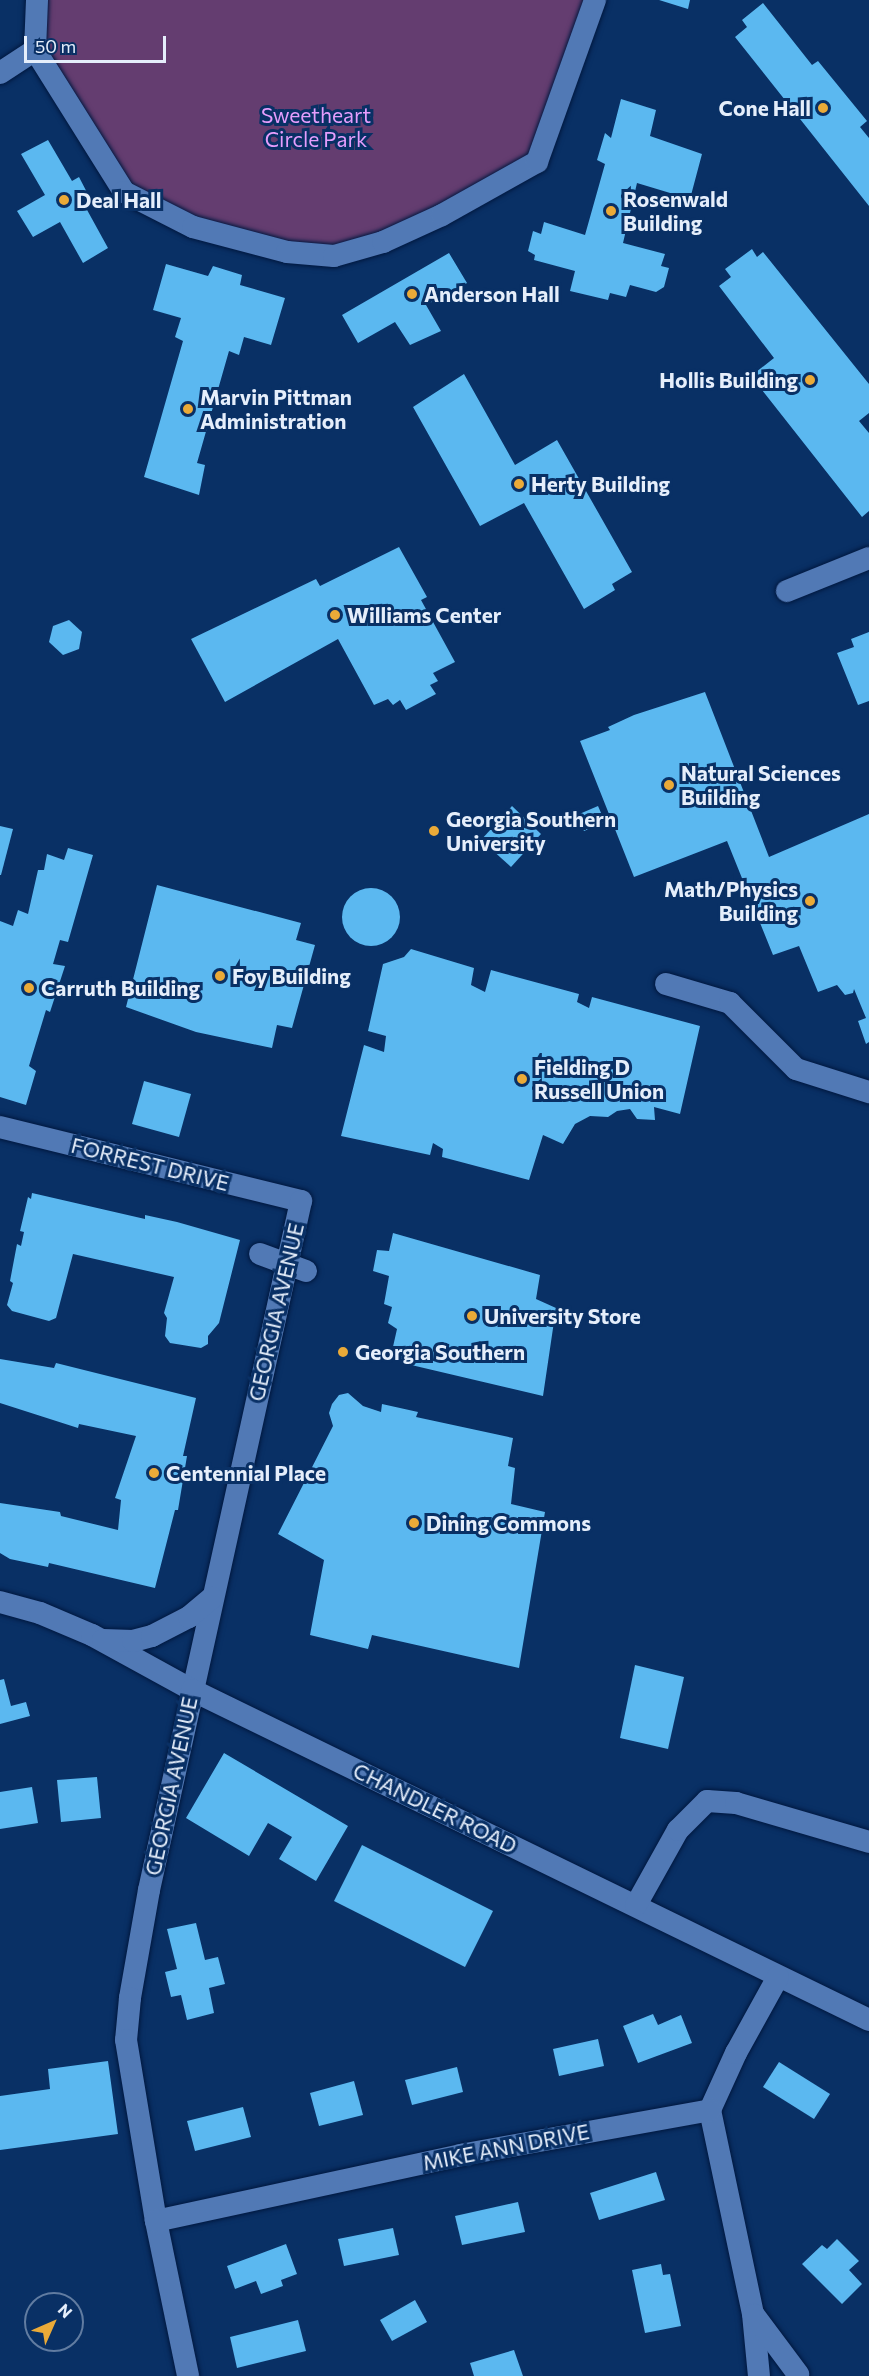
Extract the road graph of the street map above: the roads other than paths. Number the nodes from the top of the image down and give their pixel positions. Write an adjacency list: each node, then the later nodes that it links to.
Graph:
1 (37, 0): 3 (street)
2 (596, 0): 3 (street)
3 (35, 50): 4 (street)
4 (0, 73)
5 (869, 558): 6 (street)
6 (787, 591)
7 (666, 984): 8 (street)
8 (869, 1092)
9 (0, 1127): 10 (street, FORREST DRIVE)
10 (301, 1201): 12 (street, GEORGIA AVENUE)
11 (260, 1254): 12 (street)
12 (296, 1267): 13 (street, GEORGIA AVENUE)
13 (212, 1598): 15 (street); 16 (street, GEORGIA AVENUE)
14 (0, 1602): 15 (street, CHANDLER ROAD)
15 (101, 1640): 16 (street, CHANDLER ROAD)
16 (192, 1690): 18 (street, CHANDLER ROAD); 22 (street, GEORGIA AVENUE)
17 (869, 1842): 18 (street)
18 (636, 1905): 19 (street, CHANDLER ROAD)
19 (778, 1977): 20 (street, CHANDLER ROAD); 21 (street)
20 (869, 2020)
21 (710, 2110): 22 (street, MIKE ANN DRIVE); 23 (street)
22 (156, 2221): 25 (street, GEORGIA AVENUE)
23 (753, 2314): 24 (street); 26 (street)
24 (800, 2375): 27 (street)
25 (188, 2376)
26 (759, 2376)
27 (769, 2376)

